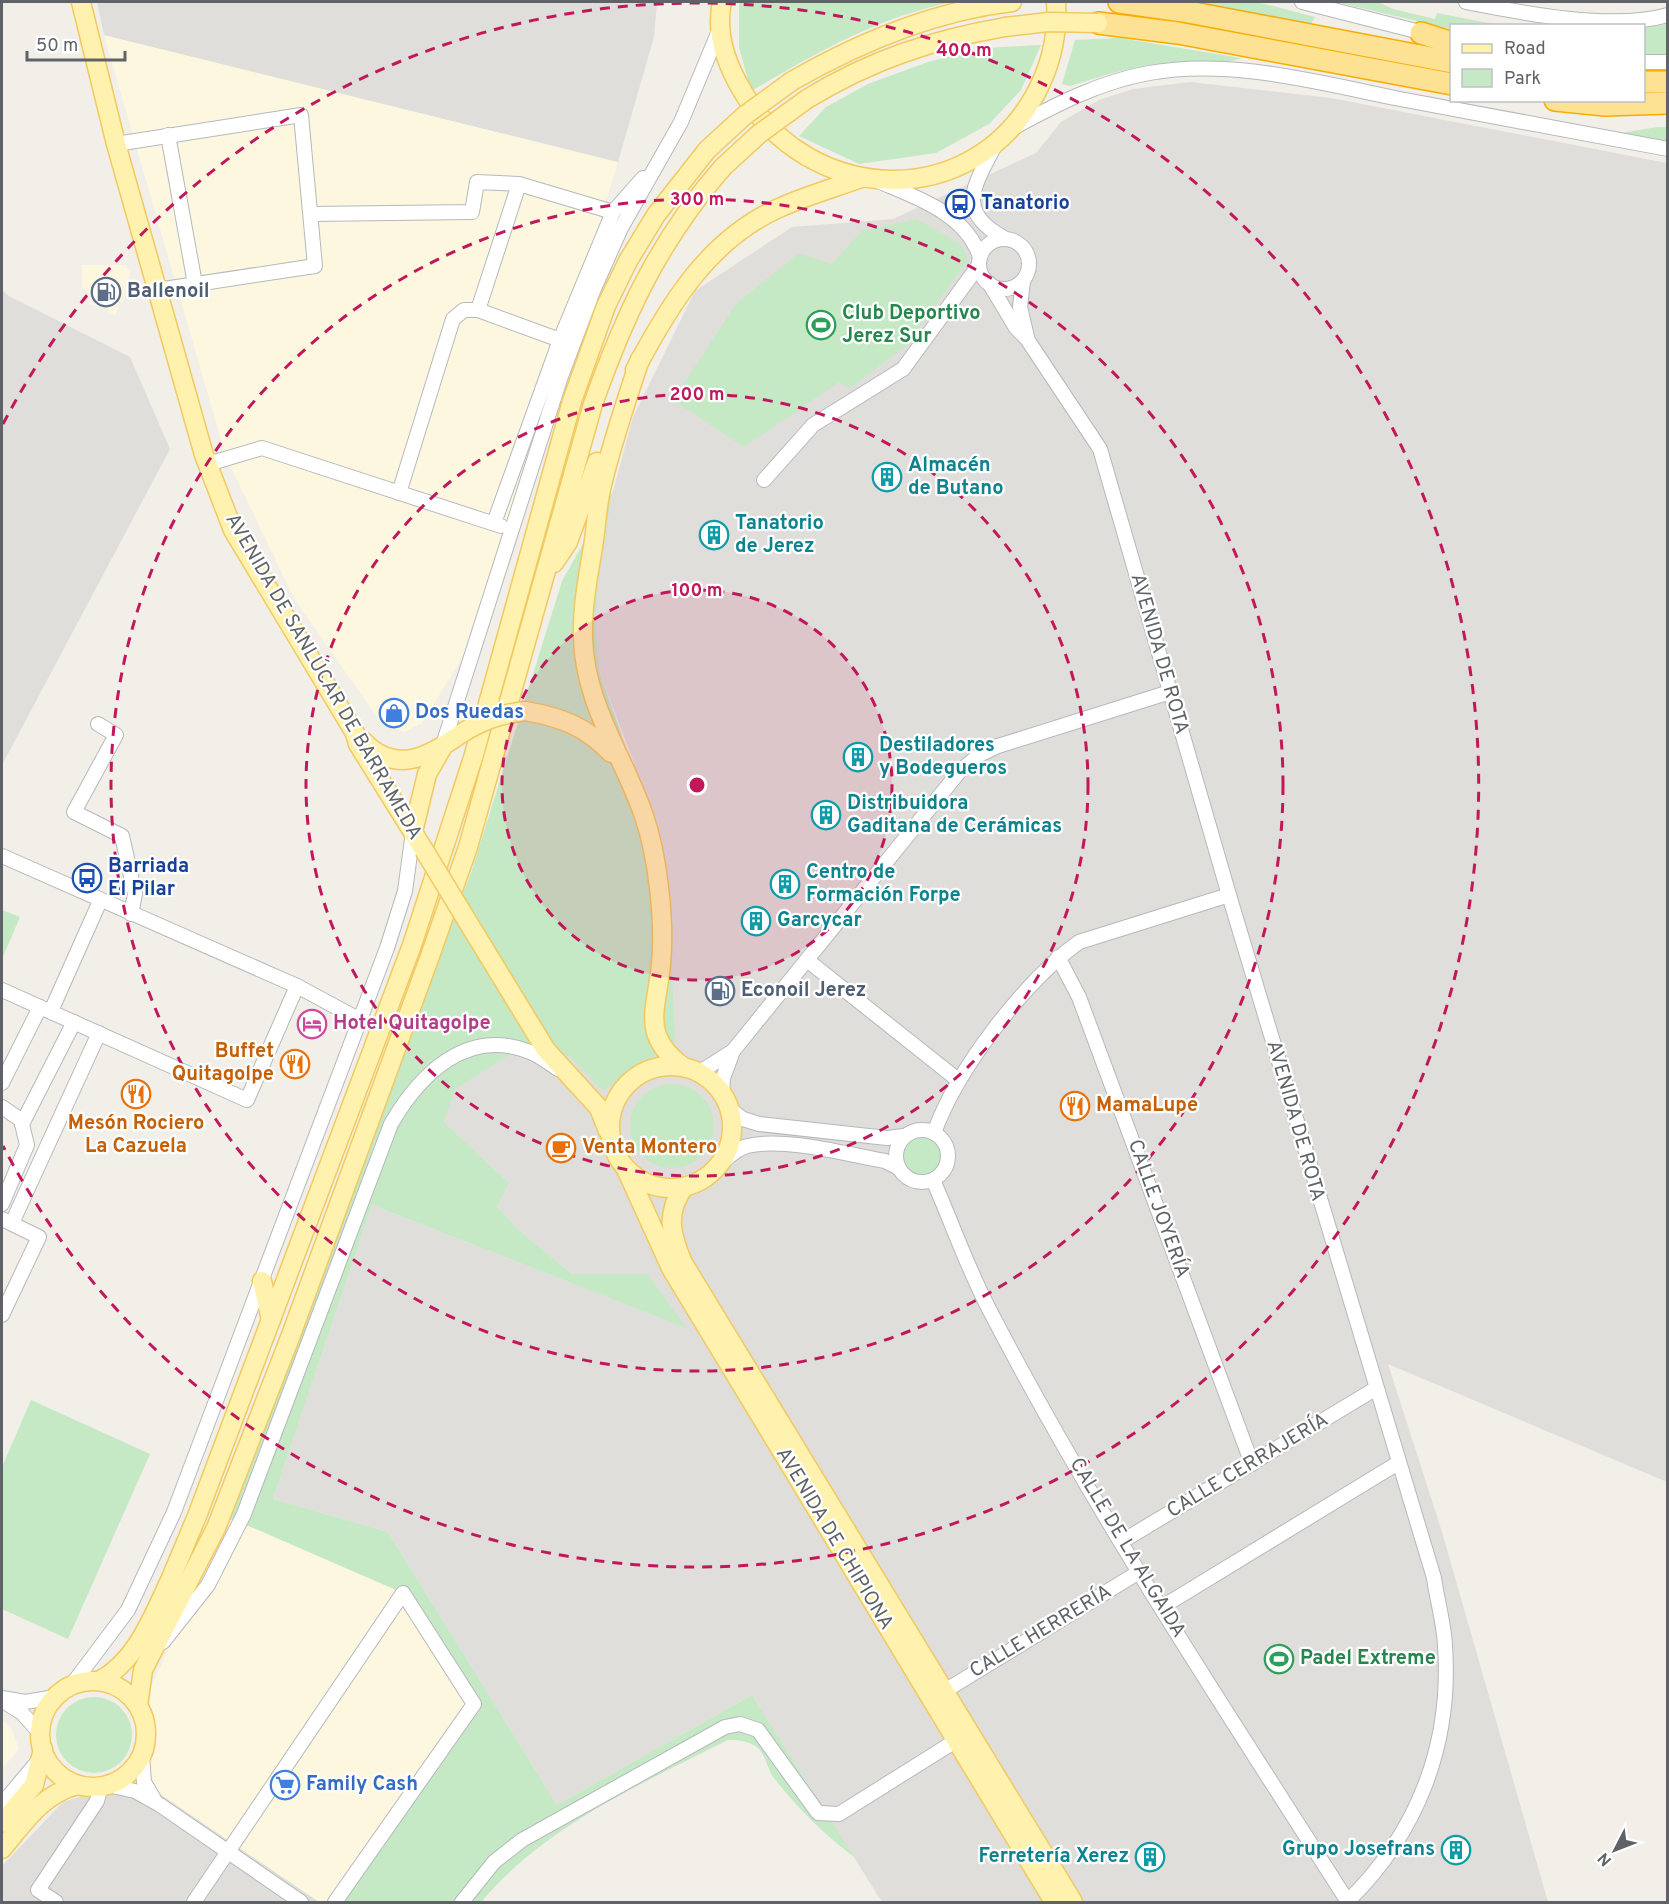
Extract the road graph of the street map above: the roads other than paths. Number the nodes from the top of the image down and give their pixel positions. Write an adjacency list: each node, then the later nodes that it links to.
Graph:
1 (1006, 2): 2 (main road); 89 (main road, bridge)
2 (1012, 2)
3 (1056, 2): 25 (main road)
4 (1119, 2): 14 (highway)
5 (1302, 2): 11 (street)
6 (1466, 2): 9 (street)
7 (80, 5): 26 (main road, AVENIDA DE SANLÚCAR DE BARRAMEDA)
8 (719, 12): 28 (street); 29 (main road)
9 (1668, 15)
10 (1098, 23): 19 (highway); 49 (main road, bridge)
11 (1421, 33): 12 (street); 13 (highway)
12 (1450, 38)
13 (1450, 42)
14 (1450, 62)
15 (1645, 62): 16 (street)
16 (1668, 62)
17 (1668, 81): 18 (highway)
18 (1645, 82)
19 (1450, 84)
20 (1575, 102): 22 (highway)
21 (1668, 104): 22 (highway)
22 (1605, 105): 23 (highway)
23 (1668, 118)
24 (168, 135): 26 (street); 32 (street); 38 (street)
25 (1003, 136): 27 (street); 29 (main road); 33 (street)
26 (116, 144): 39 (main road, AVENIDA DE SANLÚCAR DE BARRAMEDA)
27 (1668, 149)
28 (663, 155): 31 (street); 48 (street)
29 (868, 179): 34 (street); 43 (main road)
30 (519, 184): 31 (street); 32 (street); 40 (street)
31 (613, 212): 42 (street)
32 (311, 214): 38 (street)
33 (1004, 238): 34 (street); 36 (street)
34 (979, 261): 35 (street); 37 (street)
35 (987, 281): 36 (street); 37 (street); 41 (street, AVENIDA DE ROTA)
36 (1023, 281): 41 (street, AVENIDA DE ROTA)
37 (966, 282): 45 (street)
38 (195, 284): 39 (street)
39 (157, 290): 44 (main road, AVENIDA DE SANLÚCAR DE BARRAMEDA)
40 (478, 310): 42 (street); 46 (street)
41 (1027, 339): 50 (street, AVENIDA DE ROTA)
42 (560, 340): 47 (street)
43 (640, 359): 49 (main road); 54 (main road)
44 (208, 464): 46 (street); 52 (main road, AVENIDA DE SANLÚCAR DE BARRAMEDA)
45 (764, 480)
46 (399, 493): 47 (street)
47 (494, 524): 48 (street)
48 (513, 530): 53 (street)
49 (547, 572): 96 (main road)
50 (1170, 692): 57 (street, AVENIDA DE ROTA); 61 (street)
51 (98, 724): 59 (street)
52 (356, 733): 53 (main road); 55 (main road, AVENIDA DE SANLÚCAR DE BARRAMEDA)
53 (442, 748): 54 (main road, bridge); 55 (main road)
54 (621, 764): 69 (main road)
55 (413, 832): 65 (street); 71 (main road, AVENIDA DE SANLÚCAR DE BARRAMEDA, bridge)
56 (2, 856): 58 (street)
57 (1228, 895): 60 (street); 90 (street, AVENIDA DE ROTA)
58 (100, 901): 59 (street); 64 (street)
59 (131, 914): 62 (street)
60 (1058, 957): 72 (street); 92 (street, CALLE JOYERÍA)
61 (807, 960): 68 (street); 72 (street)
62 (297, 986): 65 (street); 67 (street)
63 (2, 990): 64 (street)
64 (45, 1009): 66 (street); 73 (street)
65 (360, 1020): 87 (street)
66 (74, 1022): 67 (street); 76 (street)
67 (99, 1033): 86 (street)
68 (733, 1052): 70 (street); 74 (street)
69 (682, 1066): 70 (main road); 78 (main road)
70 (700, 1072): 74 (main road)
71 (567, 1074): 78 (main road, AVENIDA DE SANLÚCAR DE BARRAMEDA); 96 (street)
72 (958, 1080): 77 (street)
73 (2, 1083)
74 (726, 1101): 79 (street); 80 (main road)
75 (2, 1107): 76 (street)
76 (22, 1124): 85 (street)
77 (934, 1133): 79 (street); 83 (street)
78 (610, 1135): 82 (main road)
79 (904, 1136): 81 (street)
80 (720, 1164): 81 (street); 84 (main road)
81 (899, 1168): 83 (street)
82 (626, 1169): 84 (main road); 103 (main road, AVENIDA DE CHIPIONA)
83 (933, 1180): 93 (street, CALLE DE LA ALGAIDA)
84 (684, 1187): 99 (main road, AVENIDA DE CHIPIONA)
85 (2, 1204)
86 (7, 1221): 88 (street)
87 (262, 1281): 89 (main road); 98 (street)
88 (2, 1316)
89 (271, 1321): 97 (main road)
90 (1375, 1389): 91 (street, AVENIDA DE ROTA); 92 (street, CALLE CERRAJERÍA)
91 (1398, 1463): 95 (street); 120 (street, AVENIDA DE ROTA)
92 (1252, 1464): 93 (street, CALLE CERRAJERÍA)
93 (1121, 1542): 94 (street, CALLE DE LA ALGAIDA)
94 (1140, 1572): 95 (street, CALLE DE LA ALGAIDA); 99 (street, CALLE HERRERÍA)
95 (1161, 1607): 120 (street, CALLE DE LA ALGAIDA)
96 (152, 1656): 102 (main road)
97 (99, 1682): 98 (main road); 102 (main road)
98 (71, 1686): 100 (main road)
99 (943, 1692): 119 (main road, AVENIDA DE CHIPIONA)
100 (55, 1697): 101 (street); 104 (main road)
101 (2, 1699): 104 (street)
102 (138, 1706): 105 (main road)
103 (957, 1740): 117 (street); 118 (main road, AVENIDA DE CHIPIONA)
104 (41, 1747): 106 (main road); 108 (street); 110 (main road)
105 (142, 1756): 107 (main road); 109 (street)
106 (78, 1785): 107 (main road); 111 (main road)
107 (104, 1786): 109 (street); 113 (street)
108 (2, 1804)
109 (160, 1805): 112 (street)
110 (2, 1824)
111 (2, 1849)
112 (227, 1852): 114 (street); 115 (street); 116 (street)
113 (56, 1902)
114 (194, 1902)
115 (301, 1902)
116 (335, 1902)
117 (462, 1902)
118 (1054, 1902)
119 (1073, 1902)
120 (1347, 1902)

